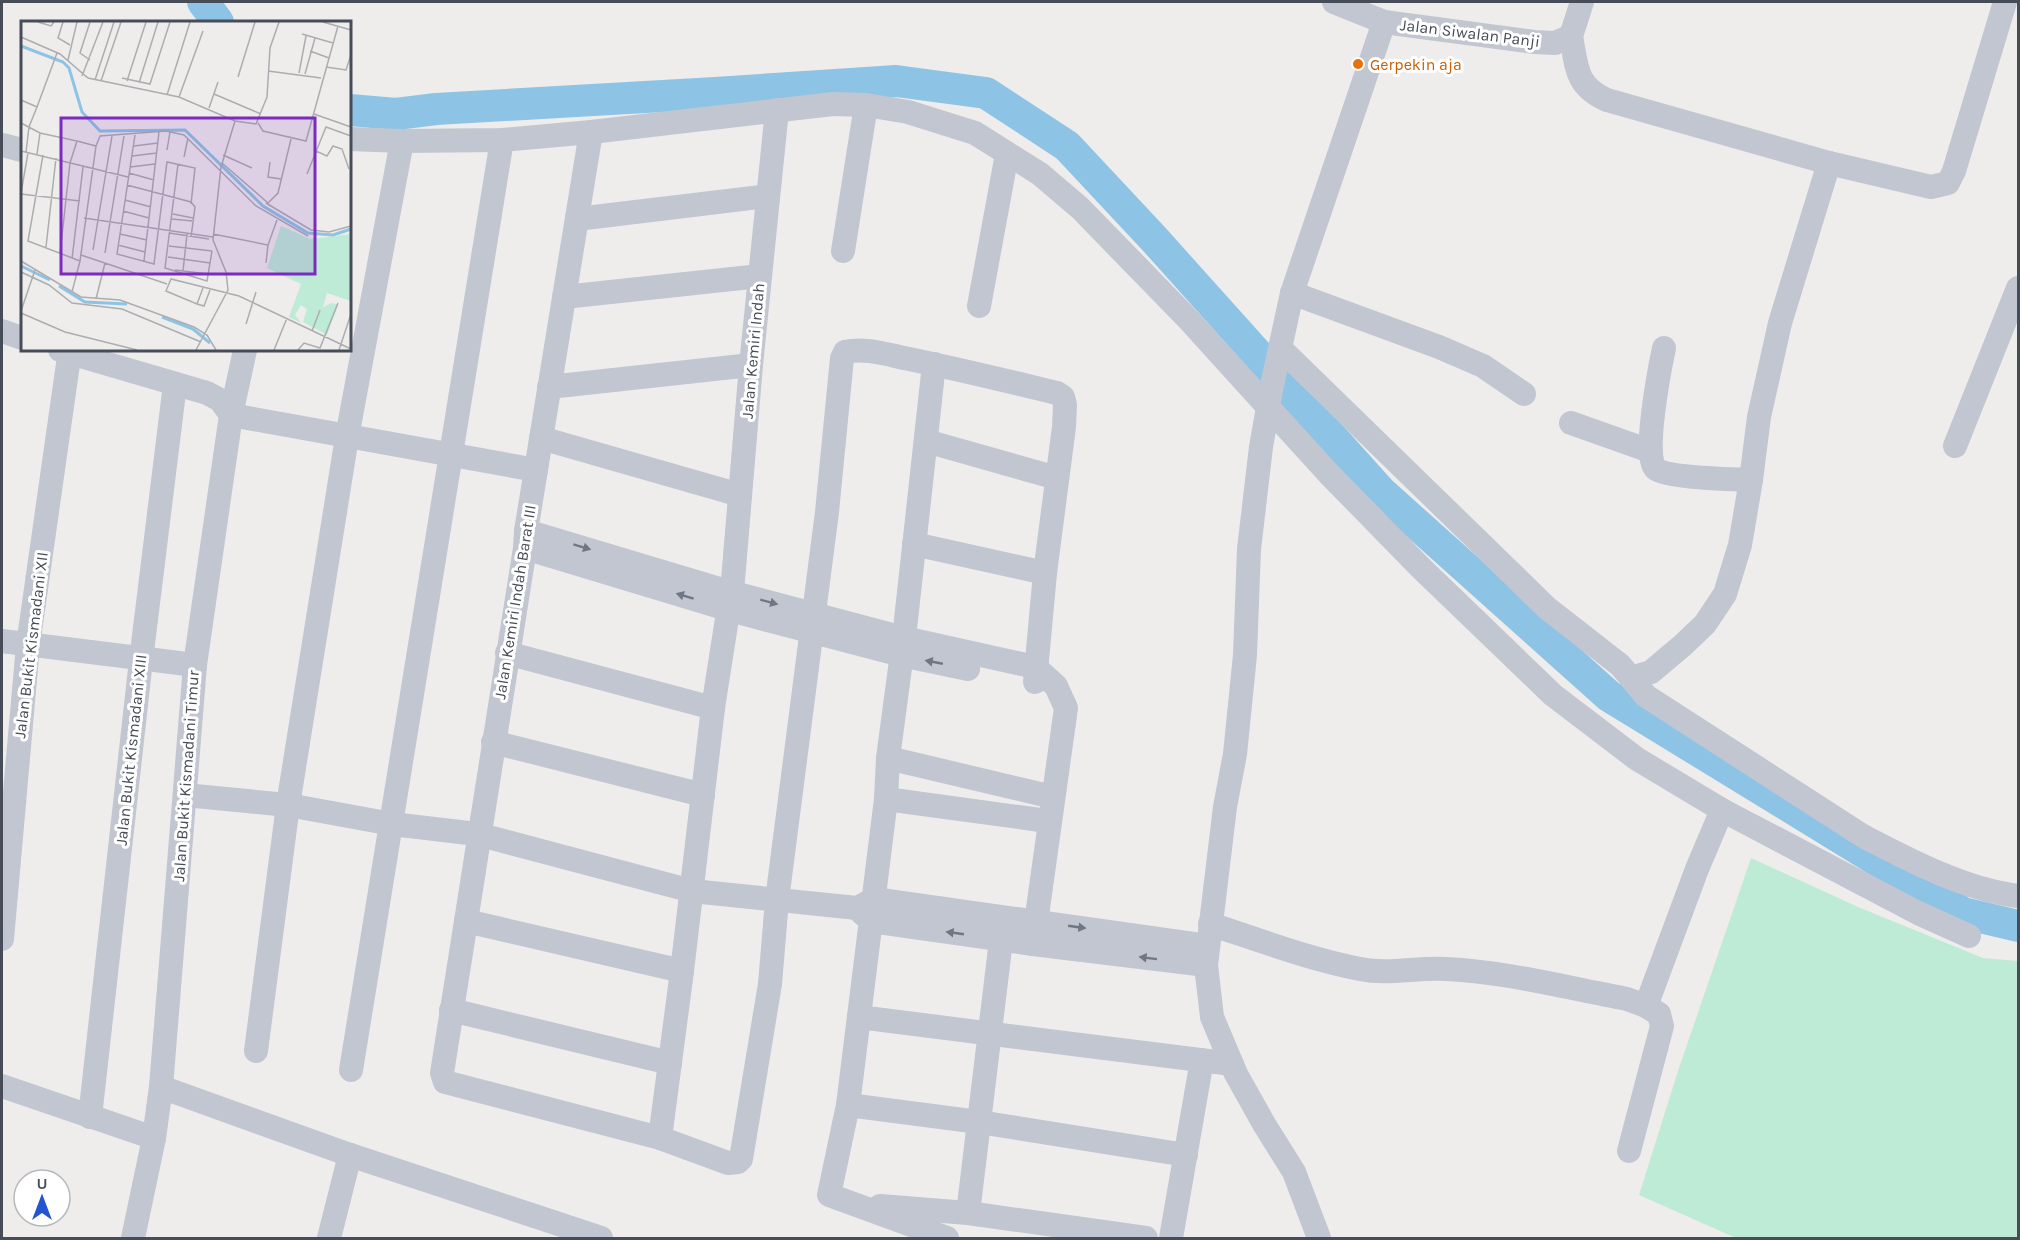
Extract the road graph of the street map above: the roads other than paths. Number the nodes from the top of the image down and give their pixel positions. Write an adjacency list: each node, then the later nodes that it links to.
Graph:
1 (1335, 2): 4 (street, Jalan Siwalan Panji)
2 (1582, 2): 5 (street)
3 (2005, 2): 15 (street)
4 (1384, 22): 5 (street, Jalan Siwalan Panji); 21 (street)
5 (1571, 36): 15 (street)
6 (866, 105): 7 (street); 14 (street); 18 (street)
7 (777, 110): 8 (street); 16 (street, Jalan Kemiri Indah)
8 (591, 132): 10 (street); 17 (street, Jalan Kemiri Indah Barat III)
9 (351, 139): 11 (street)
10 (502, 140): 11 (street); 44 (street)
11 (402, 141): 39 (street)
12 (2, 145): 13 (street)
13 (21, 150)
14 (1007, 154): 23 (street); 36 (street)
15 (1829, 163): 47 (street)
16 (768, 196): 17 (street); 19 (street, Jalan Kemiri Indah)
17 (577, 219): 22 (street, Jalan Kemiri Indah Barat III)
18 (843, 251)
19 (760, 276): 22 (street); 32 (street, Jalan Kemiri Indah)
20 (2019, 288): 42 (street)
21 (1292, 293): 30 (street); 35 (street)
22 (564, 297): 34 (street, Jalan Kemiri Indah Barat III)
23 (979, 306)
24 (2, 331): 25 (street)
25 (21, 338)
26 (1664, 348): 43 (street)
27 (66, 351): 55 (street, Jalan Bukit Kismadani XII)
28 (69, 351): 33 (street)
29 (245, 351): 37 (street, Jalan Bukit Kismadani Timur)
30 (1280, 353): 36 (street); 61 (street)
31 (934, 364): 41 (street); 46 (street); 53 (street)
32 (751, 365): 34 (street); 48 (street, Jalan Kemiri Indah)
33 (175, 384): 37 (street); 58 (street, Jalan Bukit Kismadani XIII)
34 (549, 387): 40 (street, Jalan Kemiri Indah Barat III)
35 (1524, 394)
36 (1269, 398): 70 (street); 82 (street)
37 (231, 415): 39 (street); 59 (street, Jalan Bukit Kismadani Timur)
38 (1571, 423): 43 (street)
39 (347, 437): 44 (street); 69 (street)
40 (541, 438): 45 (street, Jalan Kemiri Indah Barat III); 48 (street)
41 (926, 441): 46 (street); 50 (street)
42 (1955, 446)
43 (1650, 451): 47 (street)
44 (450, 455): 45 (street); 72 (street)
45 (536, 470): 49 (street, Jalan Kemiri Indah Barat III)
46 (1057, 478): 51 (street)
47 (1751, 480): 61 (street)
48 (740, 495): 52 (street, Jalan Kemiri Indah)
49 (526, 539): 52 (street); 57 (street, Jalan Kemiri Indah Barat III)
50 (914, 544): 51 (street); 56 (street)
51 (1045, 573): 60 (street)
52 (729, 600): 53 (street); 62 (street, Jalan Kemiri Indah)
53 (812, 621): 56 (street); 76 (street)
54 (2, 641): 55 (street)
55 (28, 645): 58 (street); 81 (street, Jalan Bukit Kismadani XII)
56 (903, 647): 60 (street); 64 (street)
57 (507, 653): 62 (street); 63 (street, Jalan Kemiri Indah Barat III)
58 (141, 660): 59 (street); 96 (street, Jalan Bukit Kismadani XIII)
59 (195, 665): 65 (street, Jalan Bukit Kismadani Timur)
60 (1035, 675): 67 (street)
61 (1631, 678): 75 (street)
62 (713, 708): 66 (street, Jalan Kemiri Indah)
63 (493, 742): 66 (street); 73 (street, Jalan Kemiri Indah Barat III)
64 (888, 759): 67 (street); 68 (street)
65 (185, 795): 69 (street); 94 (street, Jalan Bukit Kismadani Timur)
66 (703, 795): 74 (street, Jalan Kemiri Indah)
67 (1048, 796): 71 (street); 79 (street)
68 (886, 799): 71 (street); 77 (street)
69 (288, 805): 72 (street); 88 (street)
70 (1722, 810): 80 (street); 84 (street)
71 (1040, 820): 79 (street)
72 (392, 824): 73 (street); 92 (street)
73 (477, 834): 74 (street); 78 (street, Jalan Kemiri Indah Barat III)
74 (692, 891): 76 (street); 83 (street, Jalan Kemiri Indah)
75 (2019, 896)
76 (777, 900): 77 (street); 99 (street)
77 (867, 909): 79 (street); 86 (street)
78 (466, 921): 83 (street); 85 (street, Jalan Kemiri Indah Barat III)
79 (1019, 930): 82 (street); 87 (street)
80 (1969, 936)
81 (2, 939)
82 (1208, 945): 84 (street); 91 (street)
83 (682, 971): 90 (street, Jalan Kemiri Indah)
84 (1646, 1006): 100 (street)
85 (451, 1010): 90 (street); 99 (street, Jalan Kemiri Indah Barat III)
86 (859, 1017): 87 (street); 95 (street)
87 (990, 1032): 89 (street); 97 (street)
88 (256, 1051)
89 (1202, 1060): 91 (street); 102 (street)
90 (670, 1064): 99 (street, Jalan Kemiri Indah)
91 (1232, 1064): 112 (street)
92 (351, 1070)
93 (2, 1086): 96 (street)
94 (161, 1087): 98 (street, Jalan Bukit Kismadani Timur); 101 (street)
95 (848, 1105): 97 (street); 103 (street)
96 (90, 1117): 98 (street)
97 (979, 1122): 102 (street); 104 (street)
98 (154, 1138): 106 (street, Jalan Bukit Kismadani Timur)
99 (660, 1138)
100 (1629, 1151)
101 (350, 1155): 107 (street); 108 (street)
102 (1186, 1155): 111 (street)
103 (850, 1203): 104 (street); 109 (street)
104 (968, 1213): 105 (street)
105 (1005, 1229): 110 (street)
106 (133, 1239)
107 (329, 1239)
108 (601, 1239)
109 (947, 1239)
110 (1146, 1239)
111 (1171, 1239)
112 (1318, 1239)

